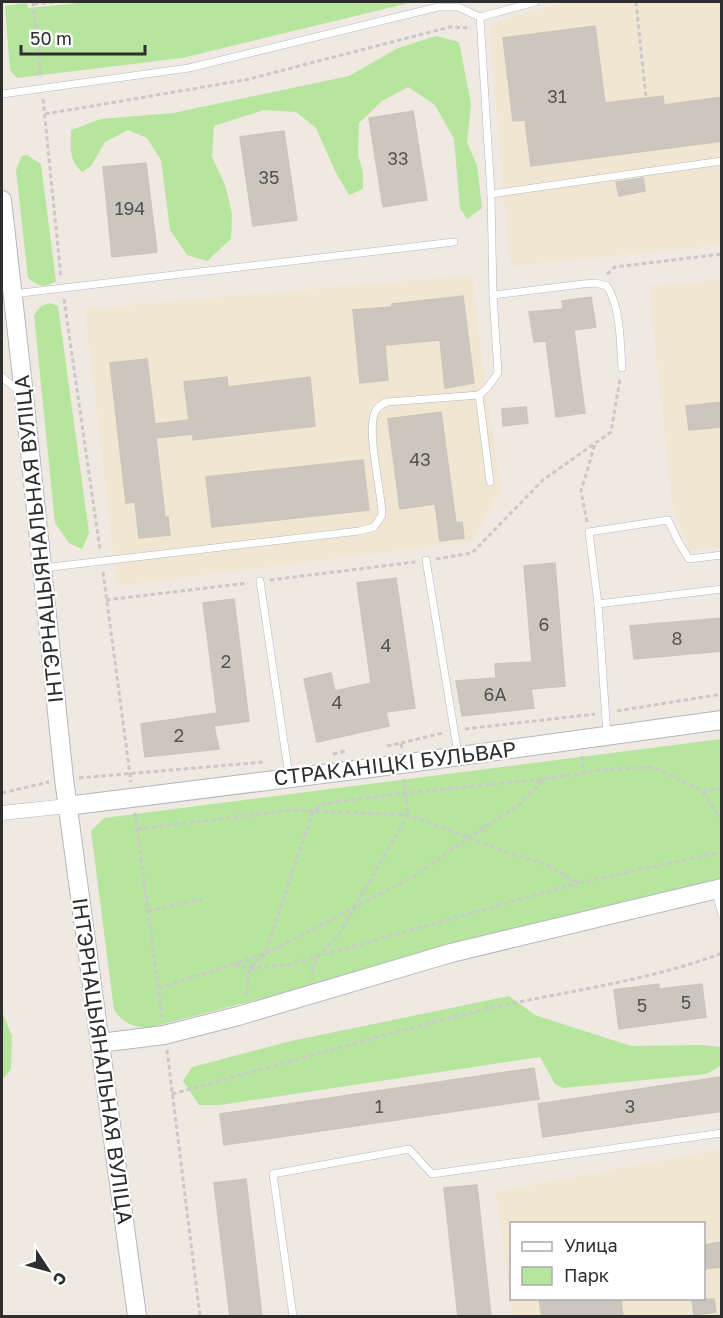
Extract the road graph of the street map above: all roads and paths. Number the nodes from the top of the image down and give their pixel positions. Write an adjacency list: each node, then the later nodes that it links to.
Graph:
1 (53, 2): 4 (path)
2 (534, 2): 5 (lane)
3 (636, 2): 8 (path)
4 (34, 4)
5 (480, 17): 6 (lane); 7 (lane)
6 (481, 28): 9 (path); 11 (lane)
7 (2, 94)
8 (646, 98)
9 (45, 114)
10 (722, 161): 11 (lane)
11 (491, 194): 18 (lane)
12 (2, 200): 15 (street, ІНТЭРНАЦЫЯНАЛЬНАЯ ВУЛІЦА)
13 (454, 242): 17 (lane)
14 (722, 254): 16 (path)
15 (5, 264): 17 (street, ІНТЭРНАЦЫЯНАЛЬНАЯ ВУЛІЦА)
16 (596, 283): 18 (lane); 19 (lane)
17 (13, 294): 21 (street, ІНТЭРНАЦЫЯНАЛЬНАЯ ВУЛІЦА)
18 (493, 295): 22 (lane)
19 (622, 368): 23 (path)
20 (2, 377): 21 (lane)
21 (24, 395): 29 (street, ІНТЭРНАЦЫЯНАЛЬНАЯ ВУЛІЦА)
22 (479, 395): 24 (lane); 27 (lane)
23 (596, 443): 25 (path); 28 (path)
24 (490, 482)
25 (589, 532): 26 (lane); 32 (lane)
26 (722, 555)
27 (101, 560): 29 (lane); 46 (path)
28 (426, 560): 36 (lane)
29 (41, 568): 48 (street, ІНТЭРНАЦЫЯНАЛЬНАЯ ВУЛІЦА)
30 (260, 581): 45 (lane)
31 (722, 589): 32 (lane)
32 (598, 604): 34 (lane)
33 (722, 694): 34 (path)
34 (606, 713): 36 (path); 37 (lane)
35 (722, 720): 37 (street, СТРАКАНІЦКІ БУЛЬВАР)
36 (453, 730): 39 (path); 43 (lane)
37 (607, 737): 38 (street, СТРАКАНІЦКІ БУЛЬВАР)
38 (578, 740): 43 (street, СТРАКАНІЦКІ БУЛЬВАР); 47 (path)
39 (401, 742): 40 (path); 44 (path)
40 (387, 746)
41 (346, 752): 42 (path)
42 (326, 755)
43 (459, 756): 44 (street, СТРАКАНІЦКІ БУЛЬВАР)
44 (402, 764): 45 (street, СТРАКАНІЦКІ БУЛЬВАР); 53 (path)
45 (288, 770): 46 (path); 54 (street, СТРАКАНІЦКІ БУЛЬВАР)
46 (129, 773): 48 (path); 54 (path)
47 (583, 773): 49 (path); 51 (path)
48 (64, 779): 52 (path); 55 (street, ІНТЭРНАЦЫЯНАЛЬНАЯ ВУЛІЦА)
49 (545, 779): 53 (path); 61 (path)
50 (722, 788): 51 (path)
51 (703, 791): 59 (path)
52 (2, 793)
53 (405, 793): 56 (path); 58 (path)
54 (134, 796): 55 (street, СТРАКАНІЦКІ БУЛЬВАР); 60 (path)
55 (67, 806): 57 (street); 77 (street, ІНТЭРНАЦЫЯНАЛЬНАЯ ВУЛІЦА)
56 (313, 811): 58 (path); 60 (path); 71 (path)
57 (2, 813)
58 (408, 815): 61 (path); 66 (path)
59 (722, 821)
60 (137, 829): 67 (path)
61 (468, 838): 63 (path); 66 (path)
62 (722, 852): 63 (path)
63 (578, 883): 73 (path)
64 (718, 889): 68 (lane); 75 (street)
65 (202, 899): 67 (path)
66 (355, 908): 69 (path); 71 (path)
67 (148, 911): 74 (path)
68 (722, 915)
69 (338, 936)
70 (722, 952): 78 (path)
71 (264, 954): 72 (path); 73 (path)
72 (233, 965): 73 (path); 74 (path)
73 (250, 968): 75 (path)
74 (159, 988): 76 (path)
75 (244, 1014): 76 (street)
76 (164, 1035): 77 (street); 78 (path)
77 (100, 1043): 80 (street, ІНТЭРНАЦЫЯНАЛЬНАЯ ВУЛІЦА)
78 (172, 1094): 81 (path)
79 (722, 1134): 82 (lane)
80 (137, 1317)
81 (200, 1317)
82 (293, 1317)

